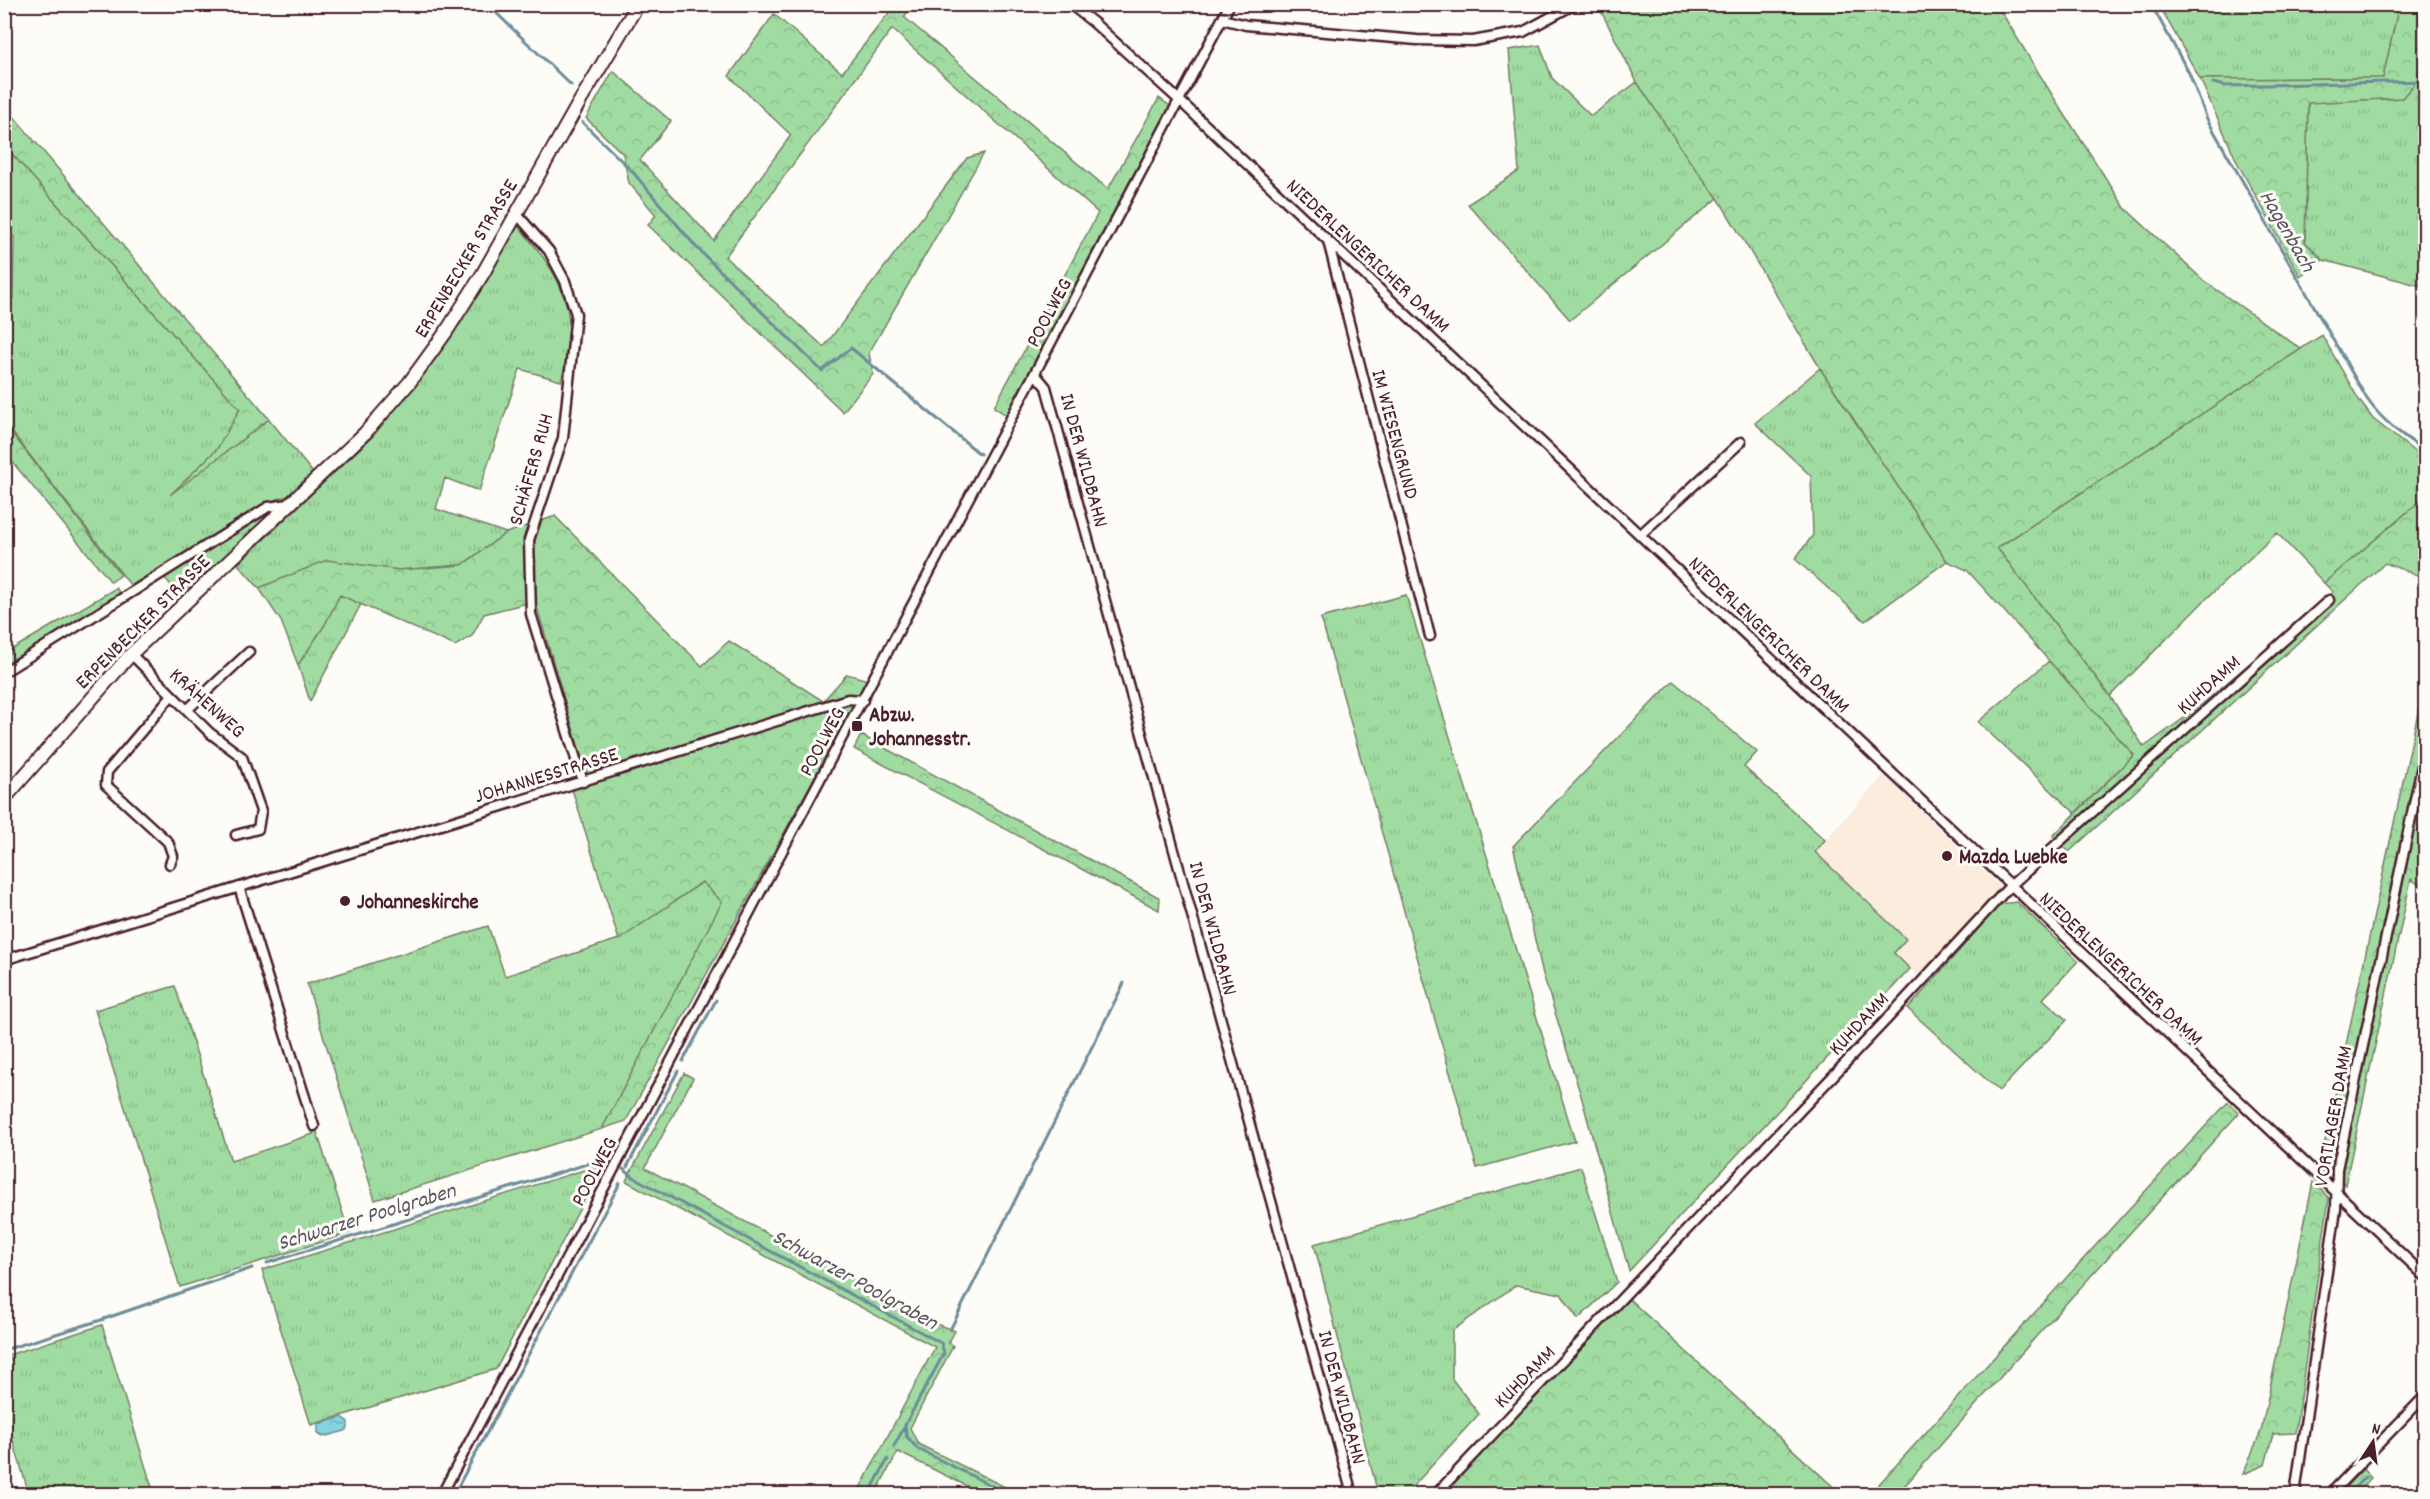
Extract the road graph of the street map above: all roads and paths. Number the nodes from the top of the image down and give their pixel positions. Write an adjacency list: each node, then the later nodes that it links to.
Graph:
1 (638, 4): 7 (main road, ERPENBECKER STRASSE)
2 (1070, 4): 6 (street, NIEDERLENGERICHER DAMM)
3 (1230, 4): 5 (street, POOLWEG)
4 (1575, 4): 5 (street)
5 (1222, 19): 6 (street, POOLWEG)
6 (1179, 100): 8 (street, NIEDERLENGERICHER DAMM); 9 (street, POOLWEG)
7 (516, 213): 11 (main road, ERPENBECKER STRASSE); 22 (street, SCHÄFERS RUH)
8 (1328, 241): 12 (street, NIEDERLENGERICHER DAMM); 14 (street, IM WIESENGRUND)
9 (1036, 375): 19 (street, POOLWEG); 34 (street, IN DER WILDBAHN)
10 (1741, 442): 12 (street)
11 (290, 504): 16 (main road, ERPENBECKER STRASSE); 17 (street, ERPENBECKER STRASSE)
12 (1640, 535): 27 (street, NIEDERLENGERICHER DAMM)
13 (2329, 600): 27 (street, KUHDAMM)
14 (1430, 636)
15 (249, 652): 20 (street)
16 (131, 654): 18 (street, KRÄHENWEG); 23 (main road, ERPENBECKER STRASSE)
17 (4, 672)
18 (172, 695): 20 (street, KRÄHENWEG); 25 (street)
19 (863, 700): 22 (street, JOHANNESSTRASSE); 33 (street, POOLWEG)
20 (187, 710): 24 (street, KRÄHENWEG)
21 (2426, 747): 30 (street, VORTLAGER DAMM)
22 (583, 782): 26 (street, JOHANNESSTRASSE)
23 (4, 799)
24 (236, 835)
25 (170, 864)
26 (239, 887): 28 (street, JOHANNESSTRASSE); 29 (street)
27 (2009, 887): 30 (street, NIEDERLENGERICHER DAMM); 35 (street, KUHDAMM)
28 (4, 960)
29 (314, 1126)
30 (2336, 1194): 31 (street, NIEDERLENGERICHER DAMM); 36 (street, VORTLAGER DAMM)
31 (2426, 1277)
32 (2426, 1395): 37 (street)
33 (442, 1494)
34 (1352, 1494)
35 (1436, 1494)
36 (2295, 1494)
37 (2330, 1494)

